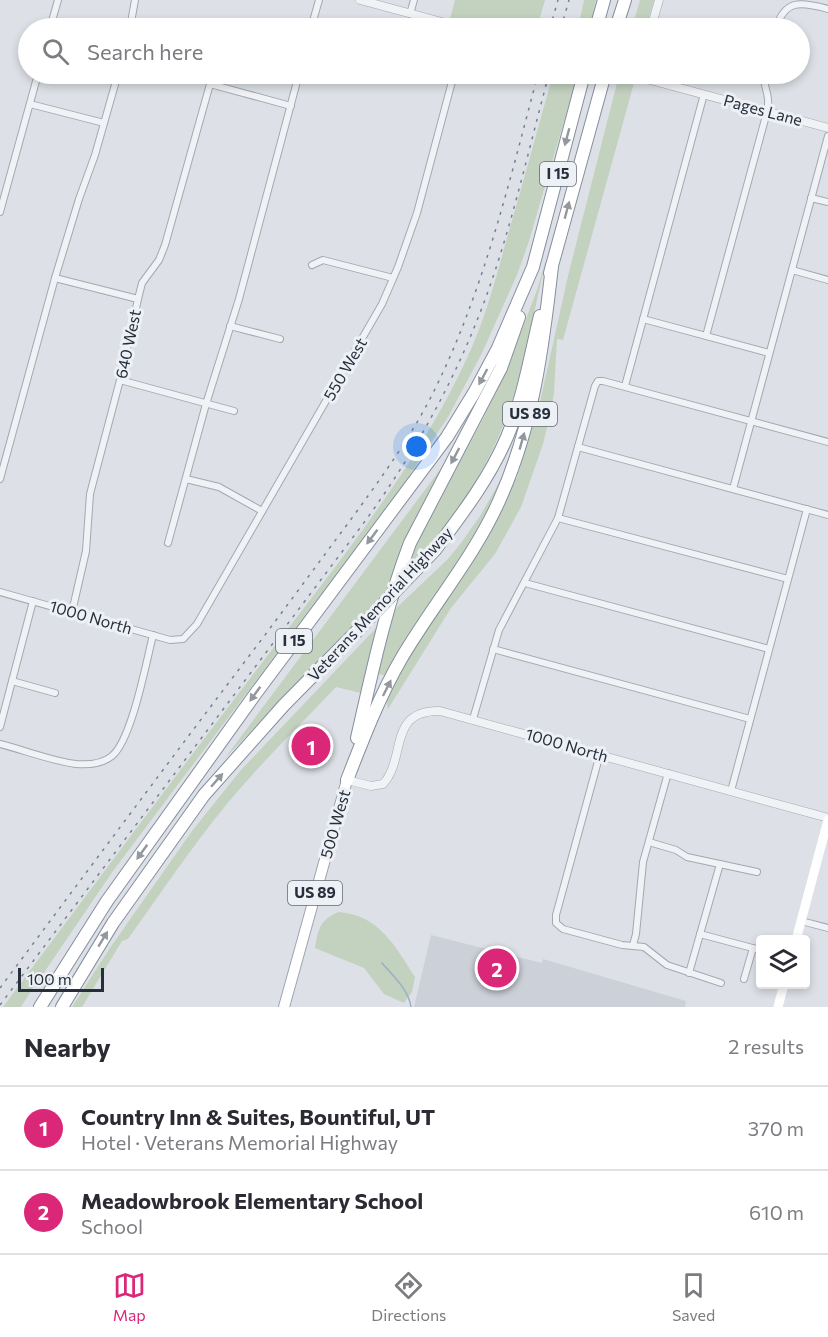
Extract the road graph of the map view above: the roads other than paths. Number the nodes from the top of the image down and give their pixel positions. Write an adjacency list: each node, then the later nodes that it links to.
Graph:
1 (58, 0): 11 (street)
2 (135, 0): 12 (street)
3 (319, 0): 13 (street)
4 (360, 0): 10 (street)
5 (414, 0): 10 (street)
6 (604, 0): 15 (highway)
7 (625, 0): 16 (highway)
8 (659, 0): 17 (street)
9 (828, 9): 18 (street)
10 (410, 14): 14 (street)
11 (53, 18)
12 (132, 18)
13 (314, 18)
14 (425, 18)
15 (599, 18)
16 (619, 18)
17 (654, 18)
18 (779, 18)
19 (35, 84): 28 (street)
20 (115, 84): 31 (street)
21 (297, 84): 29 (street)
22 (451, 84): 42 (street, 550 West)
23 (581, 84): 39 (highway, I 15, one-way to 39)
24 (602, 84): 38 (highway, Veterans Memorial Highway / I 15, one-way to 24)
25 (669, 84): 27 (street, Pages Lane)
26 (765, 84): 30 (street)
27 (704, 94): 30 (street, Pages Lane); 45 (street)
28 (30, 104): 31 (street); 36 (street)
29 (291, 106): 44 (street, 640 West); 46 (street)
30 (767, 112): 32 (street, Pages Lane); 47 (street)
31 (104, 123): 41 (street)
32 (828, 128)
33 (828, 136): 34 (street)
34 (812, 198): 35 (street); 40 (street)
35 (828, 202)
36 (0, 212)
37 (312, 265): 42 (street)
38 (552, 266): 82 (highway, US 89, one-way to 38); 100 (highway, Veterans Memorial Highway / I 15, one-way to 38, bridge)
39 (533, 267): 82 (highway, US 89, one-way to 82); 99 (highway, I 15, one-way to 99)
40 (792, 270): 43 (street); 49 (street)
41 (55, 278): 44 (street); 57 (street)
42 (393, 278): 61 (street, 550 West)
43 (828, 280)
44 (138, 299): 50 (street, 640 West)
45 (643, 319): 47 (street); 51 (street)
46 (230, 326): 48 (street); 52 (street)
47 (706, 336): 49 (street)
48 (280, 339)
49 (770, 353): 54 (street)
50 (120, 380): 52 (street); 69 (street, 640 West)
51 (625, 386): 54 (street); 56 (street)
52 (206, 404): 53 (street); 58 (street)
53 (234, 411)
54 (751, 421): 55 (street); 59 (street)
55 (828, 442)
56 (578, 447): 59 (street); 63 (street)
57 (0, 478)
58 (186, 479): 61 (street); 64 (street)
59 (733, 489): 60 (street)
60 (807, 509): 62 (street); 65 (street)
61 (262, 511): 71 (street, 550 West)
62 (828, 515)
63 (558, 518): 65 (street); 66 (street)
64 (168, 543)
65 (788, 579): 73 (street)
66 (525, 583): 72 (street); 73 (street)
67 (0, 592): 68 (street, 1000 North)
68 (33, 601): 69 (street, 1000 North); 74 (street)
69 (72, 612): 70 (street, 1000 North)
70 (153, 635): 71 (street, 1000 North); 79 (street)
71 (183, 639)
72 (493, 649): 76 (street); 77 (street)
73 (769, 649): 77 (street)
74 (12, 681): 75 (street); 78 (street)
75 (55, 693)
76 (473, 719): 80 (street, 1000 North); 82 (street, 1000 North)
77 (750, 719): 83 (street)
78 (0, 727)
79 (0, 744)
80 (600, 754): 81 (street, 1000 North); 92 (street)
81 (668, 773): 83 (street, 1000 North); 85 (street)
82 (347, 780): 101 (main road, 500 West / US 89)
83 (731, 791): 84 (street, 1000 North)
84 (828, 819): 88 (main road)
85 (649, 842): 86 (street); 92 (street)
86 (720, 864): 87 (street); 90 (street)
87 (757, 872)
88 (801, 921): 89 (street); 91 (main road)
89 (828, 928)
90 (700, 934): 93 (street); 95 (street)
91 (797, 935)
92 (633, 945): 95 (street)
93 (753, 948): 94 (street); 96 (street)
94 (756, 949)
95 (689, 973): 97 (street)
96 (744, 979)
97 (721, 983)
98 (783, 989): 102 (main road)
99 (40, 1007)
100 (62, 1007)
101 (284, 1007)
102 (778, 1007)

